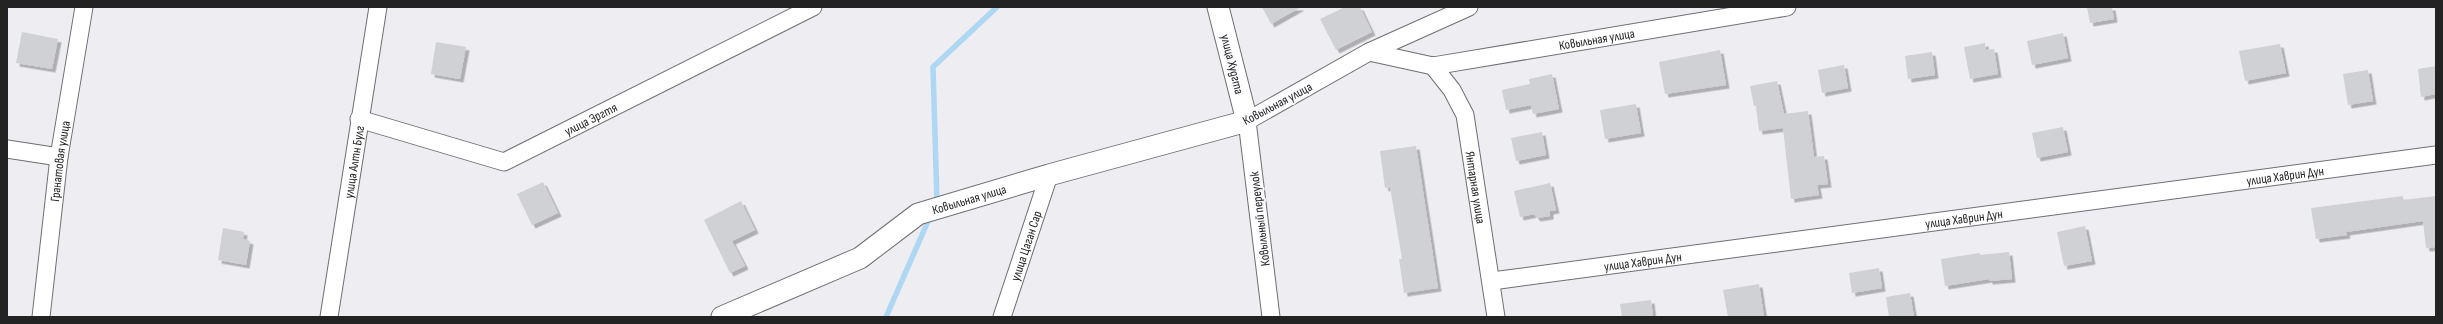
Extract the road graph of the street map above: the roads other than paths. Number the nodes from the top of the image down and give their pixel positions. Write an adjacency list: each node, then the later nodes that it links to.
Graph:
1 (84, 7): 13 (street, Гранатовая улица)
2 (378, 7): 9 (street, улица Алтн Булг)
3 (1218, 7): 10 (street, улица Худгта)
4 (1469, 7): 7 (street)
5 (1787, 7): 8 (street, Ковыльная улица)
6 (808, 8): 9 (street, улица Эргтя)
7 (1369, 52): 8 (street, Ковыльная улица); 10 (street, Ковыльная улица)
8 (1433, 66): 15 (street, Янтарная улица)
9 (359, 119): 17 (street, улица Алтн Булг)
10 (1247, 121): 14 (street, Ковыльная улица); 20 (street, Ковыльный переулок)
11 (7, 149): 13 (street)
12 (2436, 155): 15 (street, улица Хаврин Дун)
13 (59, 157): 16 (street, Гранатовая улица)
14 (1049, 174): 18 (street, Ковыльная улица); 19 (street, улица Цаган Сар)
15 (1492, 281): 21 (street, Янтарная улица)
16 (41, 317)
17 (329, 317)
18 (722, 317)
19 (1002, 317)
20 (1270, 317)
21 (1496, 317)

